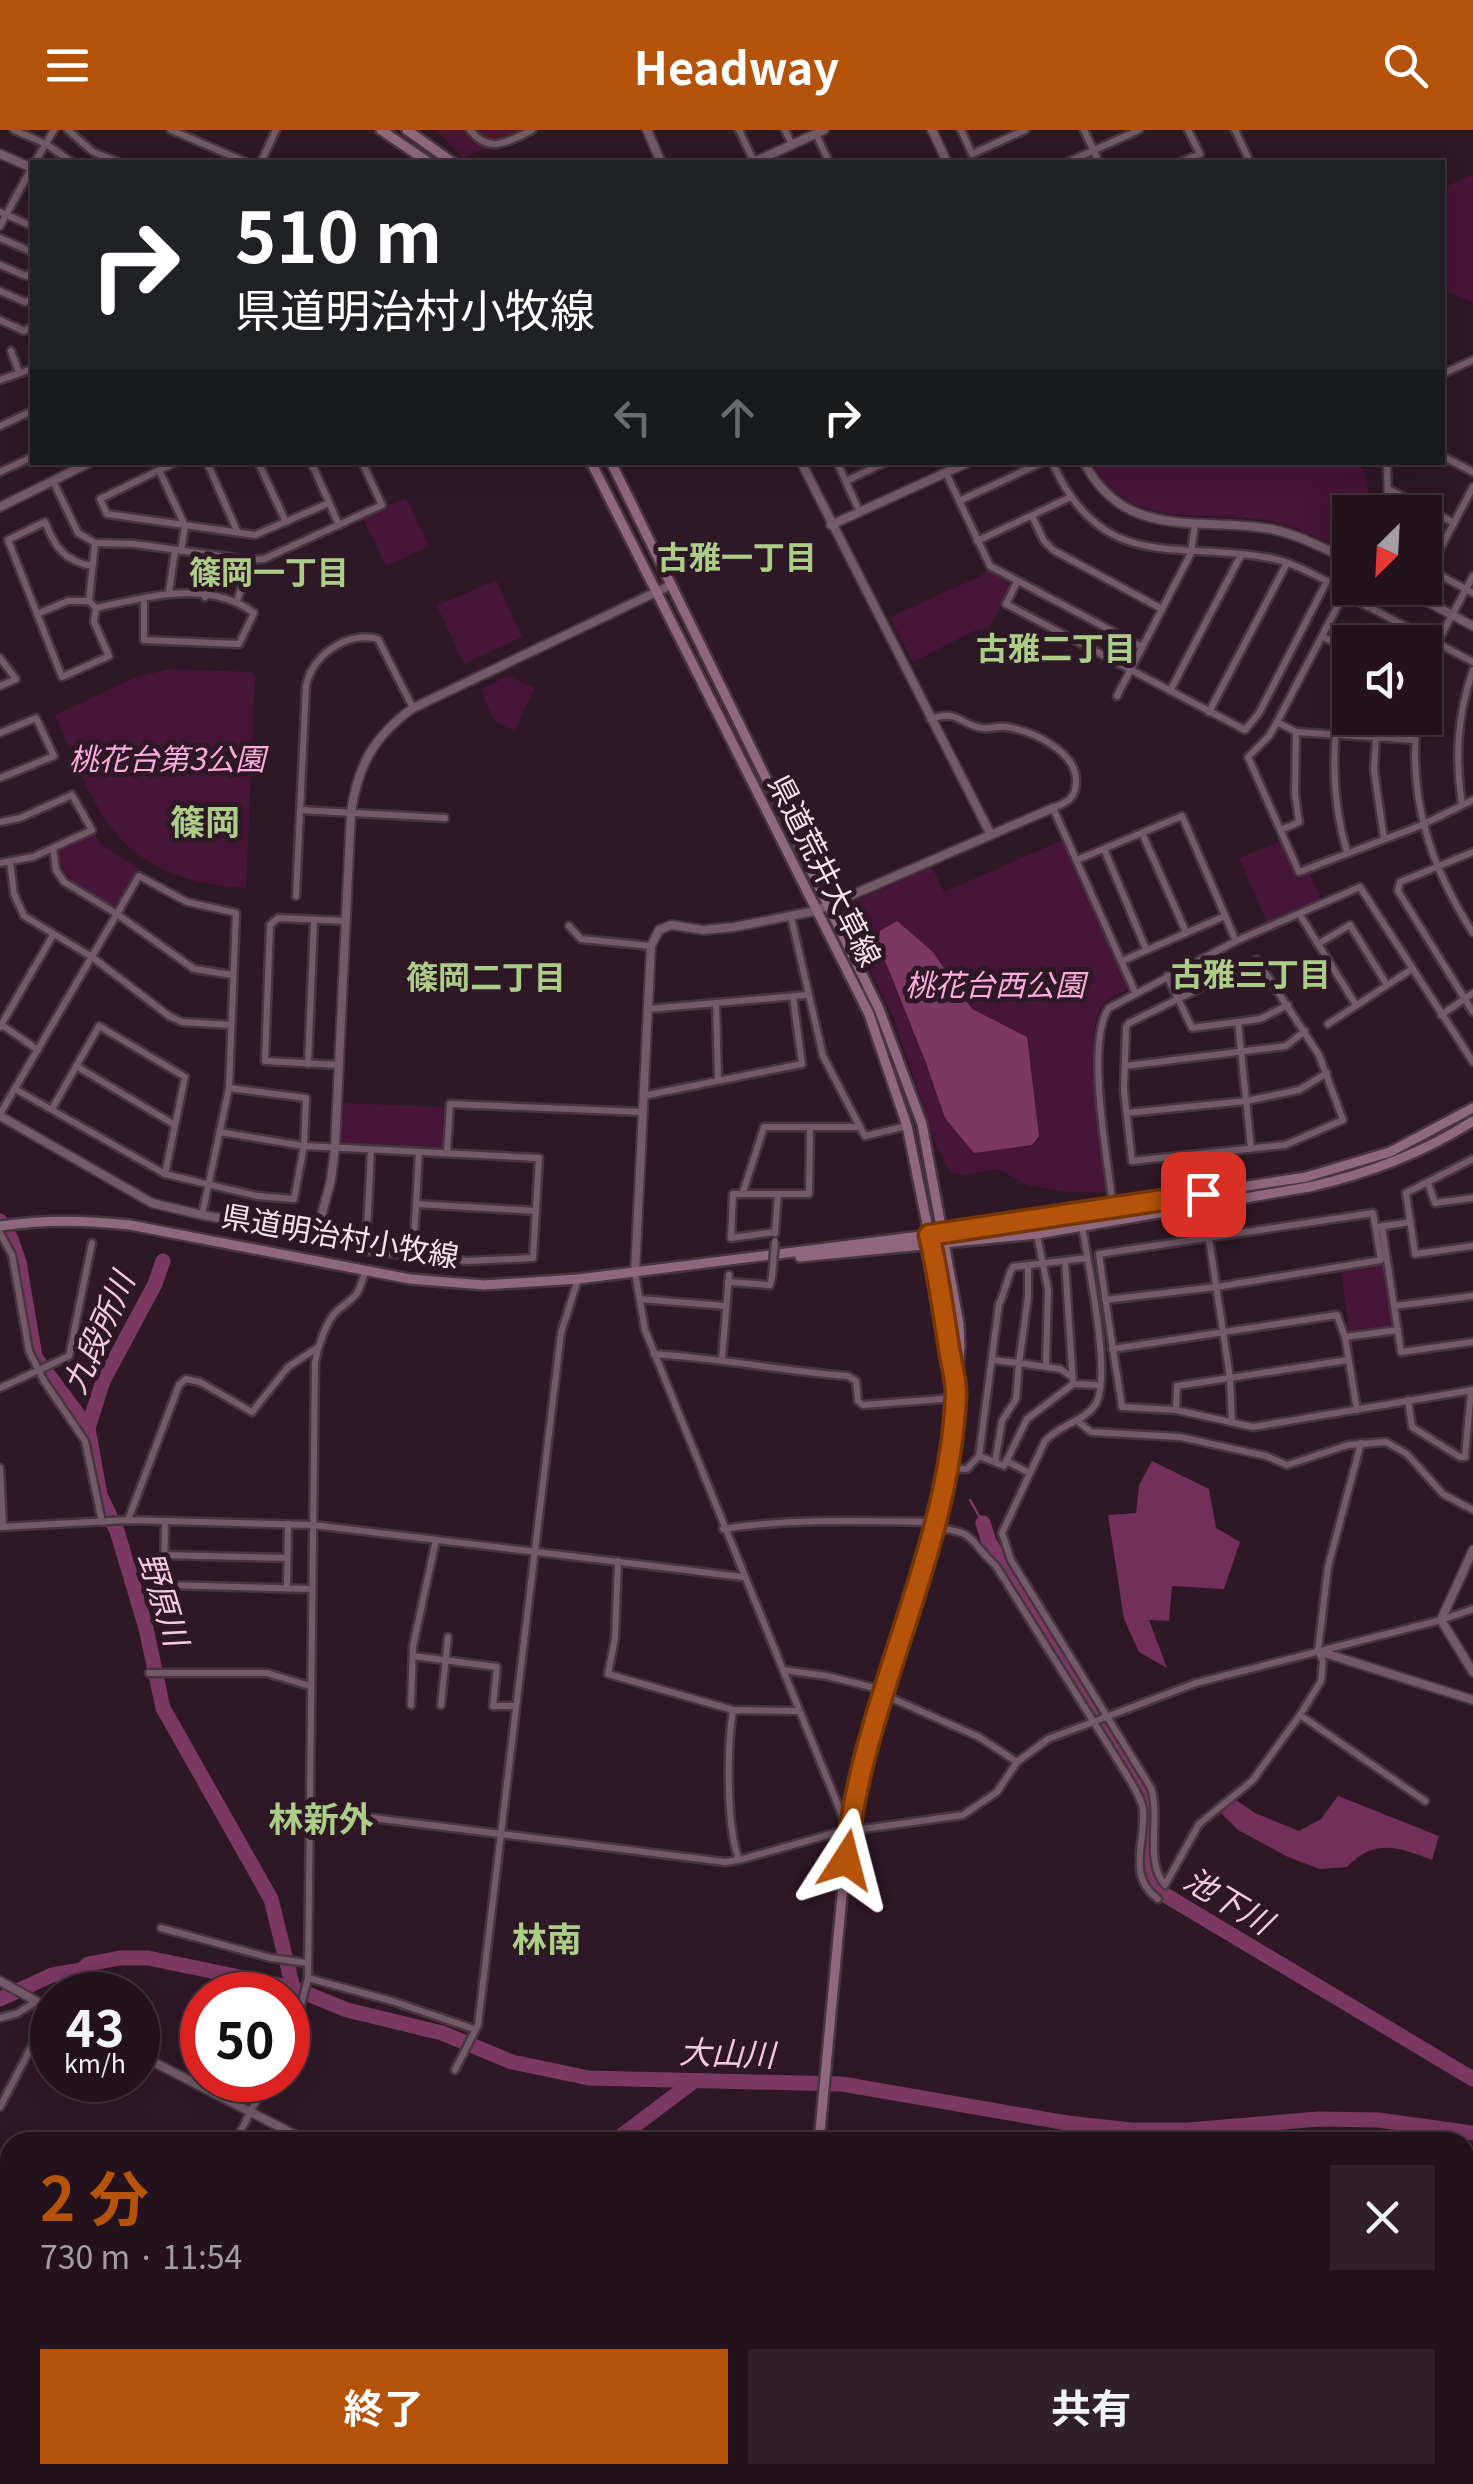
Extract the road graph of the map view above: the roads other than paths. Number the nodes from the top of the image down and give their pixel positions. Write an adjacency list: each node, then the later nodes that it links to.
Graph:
1 (14, 130): 21 (street)
2 (54, 130): 21 (street)
3 (68, 130): 27 (street)
4 (171, 130): 28 (street)
5 (276, 130): 29 (street)
6 (380, 130): 30 (main road)
7 (406, 130): 31 (main road)
8 (470, 130): 9 (street)
9 (532, 130)
10 (646, 130): 32 (street)
11 (739, 130): 33 (street)
12 (784, 130): 22 (street)
13 (932, 130): 36 (street)
14 (961, 130): 15 (street)
15 (1025, 130)
16 (1084, 130): 23 (street)
17 (1140, 130): 23 (street)
18 (1188, 130): 39 (street)
19 (1235, 130): 40 (street)
20 (820, 132): 22 (street); 35 (street)
21 (46, 144): 25 (street); 26 (street)
22 (792, 145): 34 (street)
23 (1093, 150): 37 (street); 38 (street)
24 (0, 154): 41 (street)
25 (37, 160)
26 (69, 160)
27 (113, 160)
28 (241, 160)
29 (263, 160)
30 (425, 160)
31 (449, 160)
32 (660, 160)
33 (753, 160)
34 (758, 160)
35 (828, 160)
36 (946, 160)
37 (1072, 160)
38 (1098, 160)
39 (1186, 160)
40 (1249, 160)
41 (30, 165)
42 (30, 171): 43 (street)
43 (3, 213): 44 (street); 45 (street)
44 (30, 225)
45 (0, 226)
46 (0, 238): 47 (street)
47 (30, 251)
48 (0, 265): 49 (street)
49 (30, 274)
50 (0, 291): 51 (street)
51 (30, 300)
52 (0, 320): 53 (street)
53 (30, 328)
54 (10, 351): 57 (street)
55 (1473, 360): 58 (street)
56 (30, 370): 57 (street)
57 (20, 372): 59 (street)
58 (1445, 373)
59 (0, 380)
60 (30, 411): 61 (street)
61 (0, 426)
62 (30, 457): 81 (street)
63 (1445, 458): 82 (street)
64 (86, 465): 84 (street)
65 (170, 465): 80 (street)
66 (208, 465): 101 (street)
67 (259, 465): 95 (street)
68 (312, 465): 91 (street)
69 (363, 465): 98 (street)
70 (592, 465): 119 (main road, 県道荒井大草線)
71 (612, 465): 116 (main road, 県道荒井大草線)
72 (803, 465): 99 (street)
73 (838, 465): 85 (street)
74 (880, 465): 85 (street)
75 (963, 465): 83 (street)
76 (1037, 465): 90 (street)
77 (1054, 465): 89 (street)
78 (1086, 465): 97 (street)
79 (1387, 465): 87 (street)
80 (160, 470): 100 (street); 100 (street)
81 (0, 472)
82 (1473, 472)
83 (946, 473): 90 (street); 99 (street)
84 (53, 480): 93 (street); 103 (street)
85 (846, 481): 92 (street)
86 (1473, 488): 96 (street)
87 (1390, 490): 88 (street); 96 (street)
88 (1390, 495)
89 (1071, 497): 94 (street); 107 (street)
90 (959, 501): 102 (street)
91 (329, 503): 95 (street); 98 (street)
92 (857, 506)
93 (0, 507)
94 (1032, 516): 102 (street); 126 (street)
95 (286, 522): 101 (street)
96 (1454, 523): 104 (street)
97 (1195, 524): 106 (street); 107 (street)
98 (338, 525): 109 (street)
99 (831, 525): 145 (street)
100 (185, 526): 101 (street); 105 (street)
101 (238, 532)
102 (978, 541): 115 (street)
103 (95, 542): 105 (street); 111 (street)
104 (1442, 543)
105 (178, 550): 109 (street); 118 (street)
106 (1332, 552)
107 (1192, 553): 108 (street); 126 (street)
108 (1241, 555): 110 (street); 141 (street)
109 (251, 560): 123 (street)
110 (1287, 563): 144 (street); 144 (street)
111 (92, 566): 122 (street); 127 (street)
112 (208, 572): 120 (street)
113 (1473, 576): 117 (street)
114 (1442, 577): 117 (street)
115 (1017, 582): 135 (street); 138 (street)
116 (672, 584): 119 (street); 176 (main road, 県道荒井大草線)
117 (1470, 591): 128 (street)
118 (170, 592): 120 (street); 121 (street)
119 (655, 592): 143 (street); 177 (main road, 県道荒井大草線)
120 (206, 597): 123 (street)
121 (144, 598): 123 (street); 125 (street)
122 (88, 601): 125 (street); 127 (street)
123 (237, 601)
124 (1433, 605): 128 (street)
125 (96, 608): 127 (street)
126 (1162, 608): 135 (street)
127 (36, 614)
128 (1452, 615): 130 (street); 131 (street)
129 (1403, 625): 132 (street)
130 (1473, 626)
131 (1442, 634)
132 (1323, 636): 133 (street); 146 (street)
133 (1332, 641)
134 (1442, 644): 137 (street)
135 (1142, 647): 138 (street)
136 (0, 658): 140 (street)
137 (1473, 662)
138 (1130, 670): 141 (street); 142 (street)
139 (1473, 670): 156 (street)
140 (0, 686)
141 (1170, 691): 144 (street)
142 (1117, 696)
143 (413, 708): 158 (street); 159 (street)
144 (1209, 712)
145 (930, 719): 157 (street); 165 (street)
146 (1277, 722): 147 (street); 163 (street)
147 (1296, 732): 149 (street); 163 (street)
148 (0, 733): 154 (street)
149 (1332, 735)
150 (1335, 735): 152 (street); 169 (street)
151 (1416, 735): 153 (street)
152 (1375, 737): 153 (street); 166 (street)
153 (1415, 740): 162 (street)
154 (0, 778)
155 (1473, 800): 156 (street)
156 (1462, 805): 162 (street)
157 (1053, 808): 165 (street); 171 (street)
158 (300, 810): 159 (street); 175 (street)
159 (351, 812): 160 (street); 183 (street)
160 (445, 818)
161 (0, 822): 167 (street)
162 (1422, 825): 166 (street); 174 (street)
163 (1280, 830): 169 (street)
164 (1142, 832): 168 (street); 180 (street); 185 (street)
165 (991, 835): 176 (street)
166 (1384, 839): 169 (street)
167 (53, 848): 172 (street); 178 (street)
168 (1104, 849): 171 (street); 191 (street)
169 (1347, 852)
170 (1473, 852): 174 (street)
171 (1076, 860): 193 (street)
172 (10, 861): 173 (street); 187 (street)
173 (0, 863)
174 (1436, 866): 186 (street); 203 (street)
175 (296, 896)
176 (830, 904): 177 (street); 263 (main road, 県道荒井大草線)
177 (814, 910): 181 (street); 235 (main road, 県道荒井大草線)
178 (117, 914): 192 (street); 195 (street); 195 (street)
179 (1300, 915): 188 (street); 189 (street); 194 (street)
180 (1225, 916): 185 (street); 188 (street)
181 (791, 917): 190 (street); 200 (street)
182 (314, 920): 183 (street); 218 (street); 218 (street)
183 (346, 922): 219 (street)
184 (570, 926): 190 (street)
185 (1186, 932): 191 (street)
186 (1473, 933)
187 (52, 935): 192 (street); 212 (street)
188 (1236, 941): 196 (street)
189 (1318, 944): 197 (street); 206 (street)
190 (652, 946): 207 (street)
191 (1146, 949): 193 (street)
192 (92, 958): 213 (street); 215 (street)
193 (1122, 961): 198 (street)
194 (1412, 969): 197 (street); 209 (street)
195 (233, 975): 213 (street)
196 (1167, 976): 198 (street); 202 (street)
197 (1387, 985): 206 (street)
198 (1135, 992): 254 (street)
199 (1473, 993): 203 (street)
200 (807, 995): 201 (street); 237 (street)
201 (794, 997): 204 (street); 223 (street)
202 (1178, 998): 205 (street); 210 (street); 221 (street)
203 (1464, 999): 208 (street); 209 (street)
204 (716, 1003): 207 (street); 223 (street)
205 (1288, 1005): 210 (street); 214 (street)
206 (1356, 1005): 211 (street)
207 (648, 1008): 226 (street)
208 (1473, 1012)
209 (1441, 1015): 217 (street)
210 (1238, 1022): 216 (street)
211 (1328, 1024)
212 (1, 1025): 215 (street)
213 (231, 1025): 224 (street)
214 (1304, 1031): 216 (street); 222 (street)
215 (38, 1050): 225 (street)
216 (1241, 1051): 221 (street); 227 (street)
217 (1473, 1062)
218 (308, 1064): 219 (street)
219 (339, 1065): 240 (street)
220 (76, 1066): 229 (street); 234 (street); 234 (street)
221 (1125, 1066): 231 (street)
222 (1327, 1073): 227 (street); 241 (street)
223 (718, 1079): 226 (street)
224 (229, 1088): 238 (street); 239 (street)
225 (16, 1089): 229 (street); 232 (street)
226 (643, 1096): 230 (street)
227 (1246, 1101): 231 (street); 241 (street)
228 (1473, 1108): 254 (main road, 県道明治村小牧線)
229 (52, 1109): 246 (street)
230 (643, 1112): 244 (street); 274 (street)
231 (1127, 1113): 241 (street)
232 (0, 1115): 256 (street)
233 (1473, 1121): 253 (main road, 県道明治村小牧線)
234 (175, 1125): 246 (street)
235 (907, 1126): 237 (street); 265 (main road, 県道荒井大草線)
236 (810, 1128): 237 (street); 249 (street); 250 (street)
237 (860, 1128)
238 (220, 1132): 239 (street); 248 (street)
239 (304, 1146): 240 (street); 248 (street)
240 (335, 1147): 242 (street); 256 (street)
241 (1251, 1148)
242 (371, 1150): 243 (street); 268 (street)
243 (419, 1152): 244 (street); 252 (street)
244 (446, 1153): 255 (street)
245 (1473, 1159): 247 (street)
246 (165, 1174): 248 (street)
247 (1428, 1183): 251 (street); 257 (street)
248 (208, 1186): 256 (street)
249 (743, 1192): 250 (street); 261 (street)
250 (778, 1194): 261 (street)
251 (1473, 1198)
252 (416, 1204): 255 (street); 268 (street)
253 (1204, 1204): 258 (main road, 県道明治村小牧線); 262 (street)
254 (1113, 1206): 263 (main road, 県道明治村小牧線)
255 (536, 1211): 268 (street)
256 (202, 1216)
257 (1412, 1222): 259 (street); 267 (street)
258 (1082, 1224): 263 (main road, 県道明治村小牧線); 269 (street)
259 (1379, 1227): 262 (street); 276 (street); 281 (street)
260 (3, 1228): 273 (main road, 県道明治村小牧線); 294 (street)
261 (775, 1236): 280 (street, bridge)
262 (1208, 1238): 276 (street); 279 (street)
263 (944, 1239): 265 (main road, 県道明治村小牧線); 298 (main road, 県道荒井大草線)
264 (1038, 1240): 271 (street)
265 (930, 1241): 274 (main road, 県道明治村小牧線); 298 (main road, 県道荒井大草線)
266 (92, 1243): 294 (street)
267 (1473, 1246)
268 (413, 1257)
269 (1088, 1258): 270 (street); 297 (street)
270 (1065, 1261): 271 (street); 296 (street)
271 (1044, 1264): 272 (street); 293 (street)
272 (1028, 1265): 290 (street); 292 (street)
273 (365, 1272): 275 (main road, 県道明治村小牧線); 286 (street)
274 (635, 1273): 275 (main road, 県道明治村小牧線); 278 (street)
275 (578, 1279): 325 (street)
276 (1216, 1286): 279 (street); 283 (street)
277 (1473, 1296): 281 (street)
278 (640, 1300): 280 (street); 288 (street)
279 (1105, 1300): 287 (street)
280 (725, 1306): 289 (street)
281 (1394, 1306): 282 (street)
282 (1398, 1330): 284 (street); 285 (street)
283 (1223, 1331): 284 (street); 287 (street); 295 (street)
284 (1345, 1338): 291 (street)
285 (1473, 1342)
286 (318, 1347): 315 (street); 319 (street)
287 (1112, 1349): 303 (street)
288 (654, 1354): 289 (street); 322 (street)
289 (722, 1358): 301 (street)
290 (992, 1360): 292 (street); 308 (street)
291 (1348, 1360): 295 (street); 304 (street)
292 (1019, 1363): 293 (street); 310 (street)
293 (1046, 1367): 296 (street)
294 (39, 1372): 299 (street); 317 (street)
295 (1230, 1378): 303 (street); 306 (street)
296 (1073, 1381): 297 (street); 309 (street)
297 (1100, 1385): 305 (street)
298 (956, 1386): 301 (main road, 県道荒井大草線)
299 (0, 1388)
300 (1472, 1390): 302 (street); 302 (street)
301 (956, 1398): 312 (main road, 県道荒井大草線)
302 (1408, 1400): 304 (street)
303 (1176, 1410): 306 (street)
304 (1357, 1410): 306 (street)
305 (1076, 1420): 307 (street); 313 (street)
306 (1232, 1422)
307 (1360, 1442): 314 (street); 335 (street)
308 (979, 1456): 310 (street); 312 (street)
309 (1006, 1461): 310 (street); 313 (street)
310 (995, 1462)
311 (0, 1468): 321 (street)
312 (948, 1469): 320 (main road, 県道荒井大草線)
313 (1030, 1473): 350 (street)
314 (1473, 1510)
315 (124, 1520): 316 (street); 317 (street)
316 (165, 1520): 318 (street); 326 (street)
317 (102, 1522): 321 (street)
318 (288, 1524): 319 (street); 327 (street)
319 (312, 1525): 323 (street); 331 (street)
320 (934, 1525): 322 (street); 342 (main road, 県道荒井大草線); 351 (street)
321 (2, 1527)
322 (723, 1529): 329 (street)
323 (436, 1540): 325 (street); 336 (street)
324 (1473, 1550): 333 (street)
325 (534, 1551): 328 (street); 346 (street)
326 (164, 1555): 327 (street); 330 (street)
327 (287, 1558): 330 (street)
328 (618, 1560): 329 (street); 347 (street)
329 (743, 1577): 338 (street)
330 (287, 1588): 331 (street)
331 (310, 1589): 341 (street)
332 (1473, 1608): 333 (street)
333 (1441, 1620): 335 (street); 339 (street)
334 (448, 1637): 337 (street)
335 (1318, 1650): 343 (street); 349 (street); 350 (street)
336 (413, 1656): 337 (street); 345 (street)
337 (444, 1661): 344 (street); 346 (street)
338 (782, 1670): 342 (street); 348 (street)
339 (1473, 1672)
340 (149, 1673): 341 (street)
341 (310, 1686): 354 (street)
342 (882, 1692): 352 (street); 355 (main road, 県道荒井大草線)
343 (1473, 1700)
344 (441, 1705)
345 (411, 1706)
346 (515, 1706): 356 (street)
347 (732, 1710): 348 (street); 357 (street)
348 (798, 1711): 355 (street)
349 (1300, 1715): 350 (street); 353 (street)
350 (1109, 1716): 351 (street)
351 (1094, 1722): 352 (street); 358 (street)
352 (1017, 1762): 355 (street)
353 (1425, 1800)
354 (309, 1810): 356 (street); 360 (street)
355 (848, 1831): 357 (street); 376 (main road, 県道荒井大草線)
356 (501, 1833): 357 (street); 367 (street)
357 (739, 1860)
358 (1158, 1899)
359 (161, 1928): 360 (street)
360 (308, 1963): 361 (street)
361 (308, 1972)
362 (310, 1979): 367 (street)
363 (3, 1982): 364 (street)
364 (30, 1997)
365 (30, 2004): 366 (street)
366 (0, 2018)
367 (473, 2031): 370 (street)
368 (30, 2050): 372 (street)
369 (160, 2065): 373 (street)
370 (455, 2070)
371 (255, 2102): 373 (street)
372 (0, 2107)
373 (250, 2112): 374 (street); 375 (street)
374 (240, 2132)
375 (289, 2132)
376 (821, 2132)

